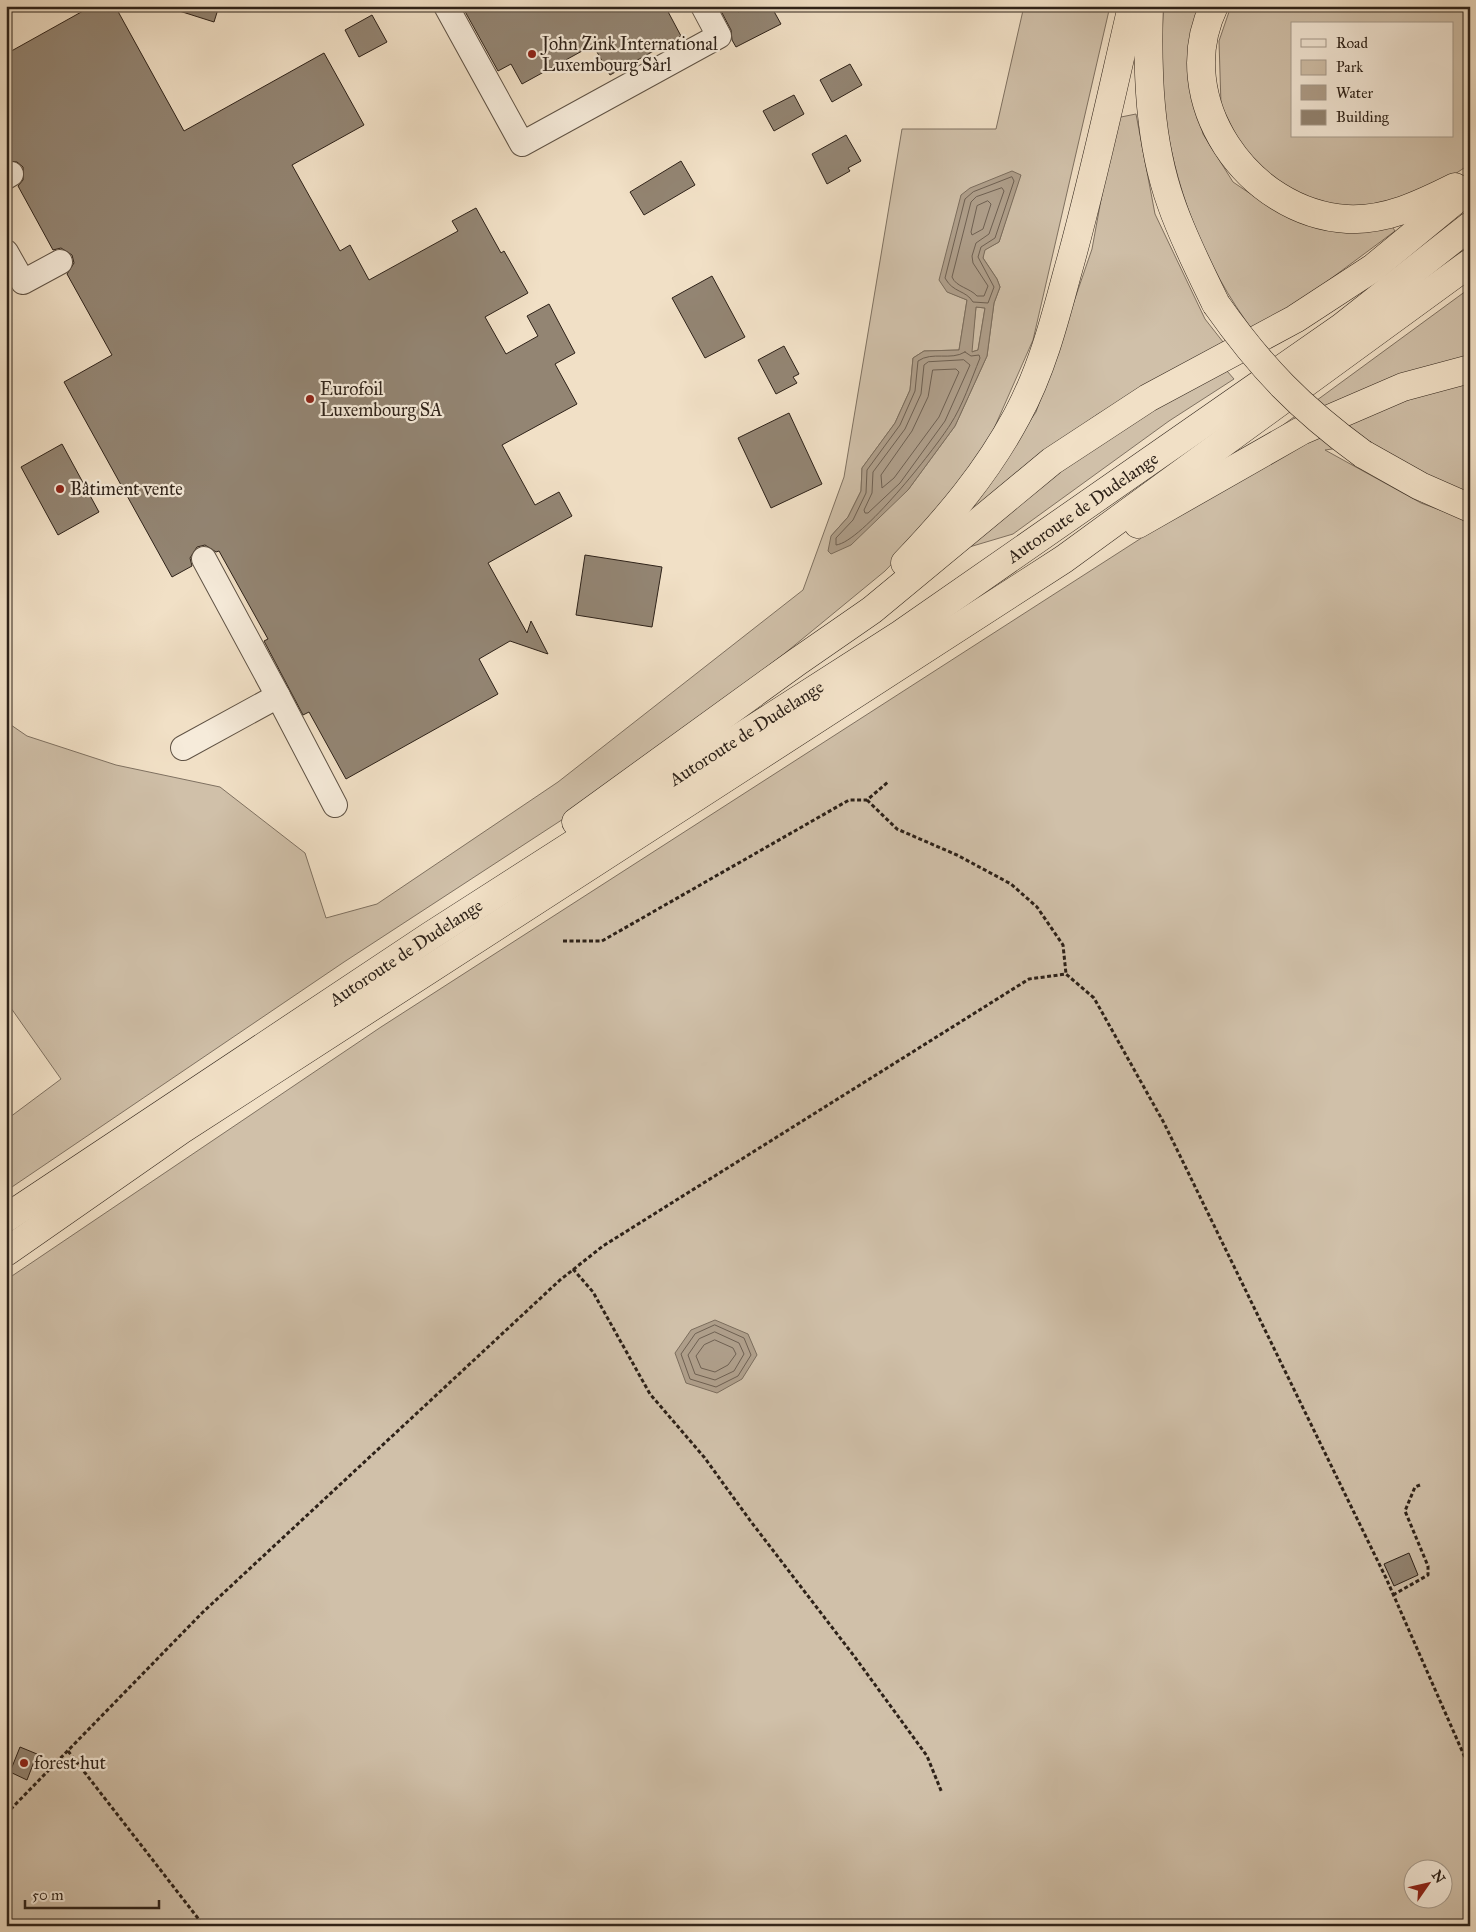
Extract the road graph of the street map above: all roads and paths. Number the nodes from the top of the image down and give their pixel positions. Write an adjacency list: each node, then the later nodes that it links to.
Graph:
1 (446, 6): 2 (lane)
2 (703, 6)
3 (1132, 6): 16 (highway)
4 (1149, 6): 13 (highway, bridge)
5 (1214, 6): 6 (highway)
6 (1470, 179)
7 (1470, 188): 16 (highway)
8 (1470, 226): 22 (highway, Autoroute de Dudelange)
9 (6, 252): 10 (lane)
10 (60, 262)
11 (1470, 263): 15 (highway, Autoroute de Dudelange)
12 (1470, 369): 15 (highway)
13 (1470, 508)
14 (204, 559): 17 (lane)
15 (1064, 559): 26 (highway, Autoroute de Dudelange)
16 (797, 662): 22 (highway)
17 (278, 696): 18 (lane); 21 (lane)
18 (183, 748)
19 (888, 782): 20 (path)
20 (867, 800): 23 (path); 24 (path)
21 (335, 805)
22 (430, 936): 25 (highway, Autoroute de Dudelange)
23 (563, 941)
24 (1066, 974): 27 (path); 29 (path)
25 (6, 1218)
26 (6, 1252)
27 (573, 1270): 30 (path); 32 (path)
28 (1420, 1485): 29 (path)
29 (1393, 1594): 31 (path)
30 (68, 1751): 33 (path); 34 (path)
31 (1470, 1769)
32 (942, 1793)
33 (6, 1814)
34 (204, 1926)

